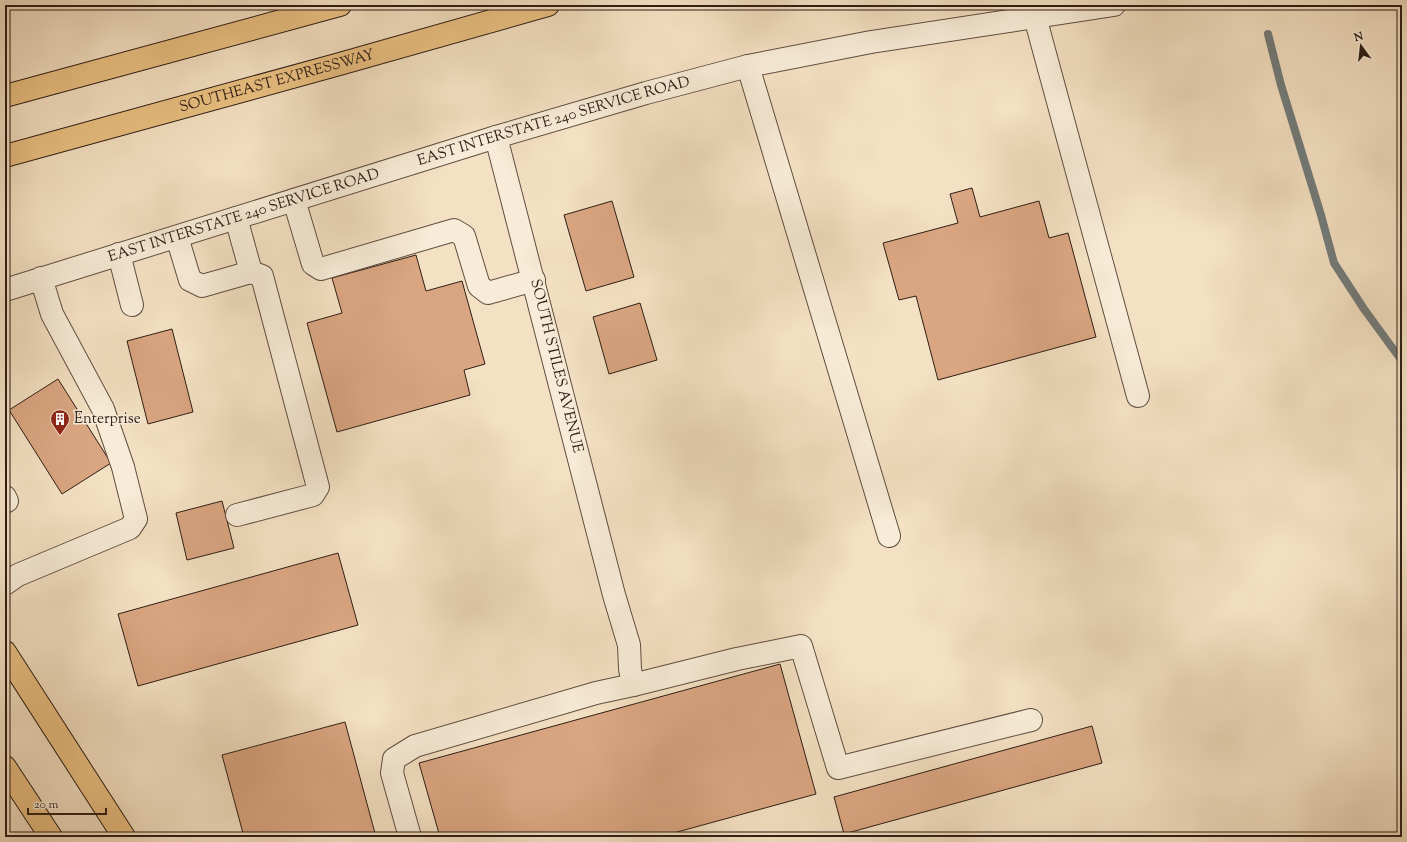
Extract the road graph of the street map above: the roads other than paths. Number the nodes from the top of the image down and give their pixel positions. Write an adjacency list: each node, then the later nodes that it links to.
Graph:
1 (340, 5): 6 (main road)
2 (548, 5): 8 (main road, SOUTHEAST EXPRESSWAY)
3 (1114, 5): 4 (street, EAST INTERSTATE 240 SERVICE ROAD)
4 (1035, 17): 5 (street, EAST INTERSTATE 240 SERVICE ROAD); 18 (street)
5 (748, 66): 7 (street, EAST INTERSTATE 240 SERVICE ROAD); 22 (street)
6 (5, 96)
7 (496, 137): 9 (street, EAST INTERSTATE 240 SERVICE ROAD); 15 (street, SOUTH STILES AVENUE)
8 (5, 156)
9 (294, 200): 10 (street, EAST INTERSTATE 240 SERVICE ROAD); 15 (street)
10 (236, 218): 11 (street, EAST INTERSTATE 240 SERVICE ROAD); 13 (street)
11 (177, 237): 12 (street, EAST INTERSTATE 240 SERVICE ROAD); 13 (street)
12 (119, 254): 14 (street, EAST INTERSTATE 240 SERVICE ROAD); 17 (street)
13 (252, 272): 21 (street)
14 (41, 278): 16 (street, EAST INTERSTATE 240 SERVICE ROAD); 23 (street)
15 (534, 280): 25 (street, SOUTH STILES AVENUE)
16 (5, 290)
17 (132, 305)
18 (1138, 396)
19 (5, 497): 20 (street)
20 (5, 502)
21 (237, 515)
22 (889, 536)
23 (5, 584)
24 (5, 652): 29 (main road)
25 (633, 685): 26 (street); 30 (street)
26 (1031, 720)
27 (5, 767): 28 (main road)
28 (51, 837)
29 (124, 837)
30 (410, 837)

